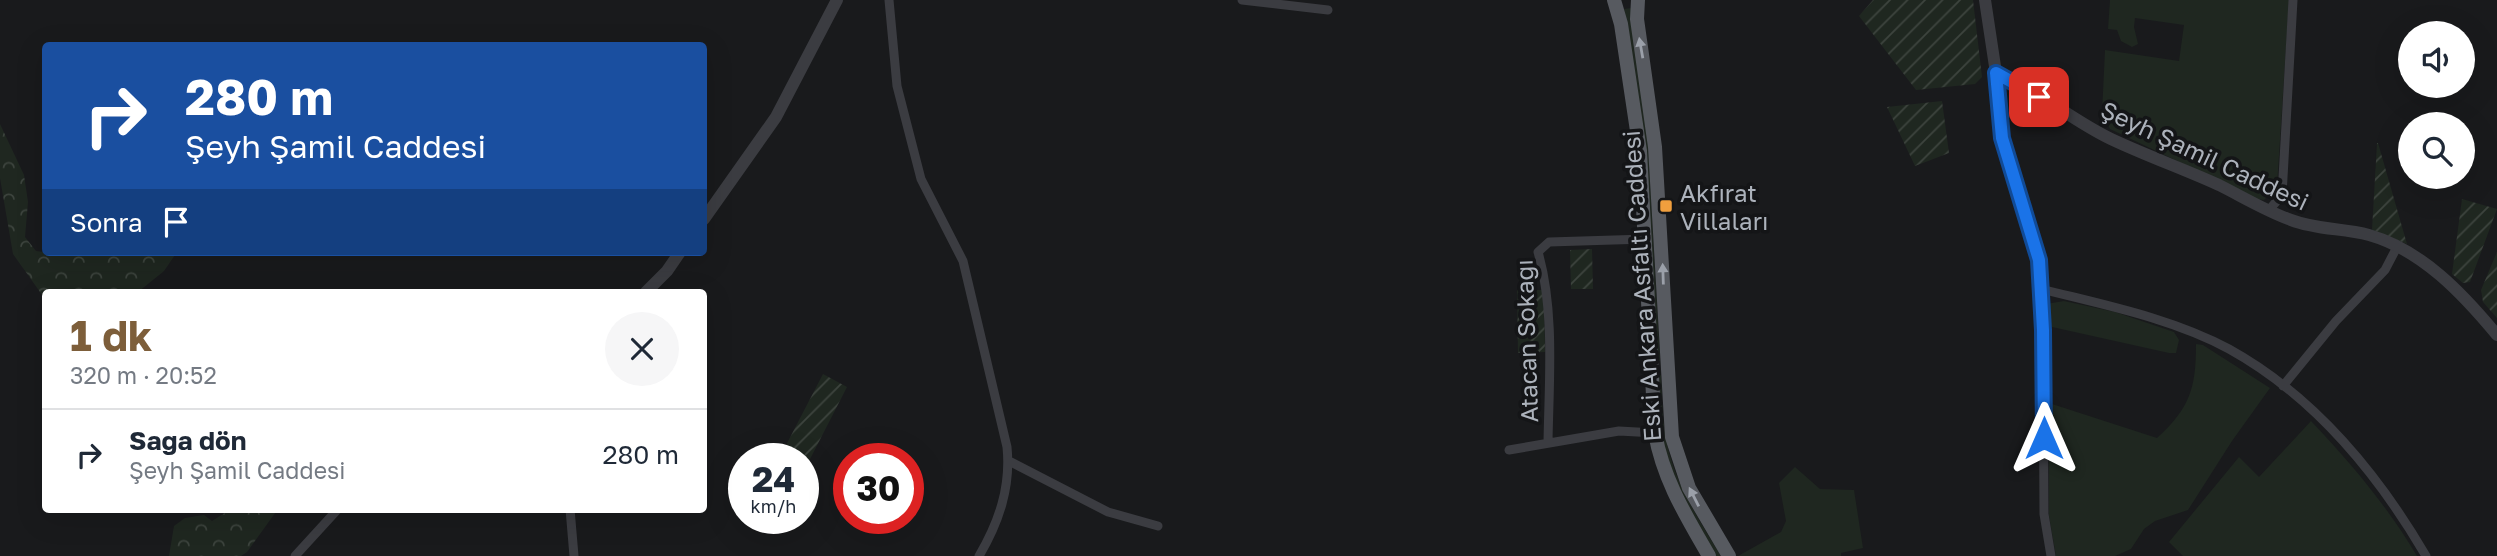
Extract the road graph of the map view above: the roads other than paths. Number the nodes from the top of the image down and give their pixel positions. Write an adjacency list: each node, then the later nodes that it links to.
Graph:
1 (837, 0): 13 (street)
2 (889, 0): 24 (street)
3 (1242, 0): 10 (street)
4 (1614, 0): 14 (main road, Eski Ankara Asfaltı Caddesi)
5 (1621, 0): 6 (main road)
6 (1631, 0)
7 (1638, 0): 32 (main road, Eski Ankara Asfaltı Caddesi, one-way to 7)
8 (1985, 0): 11 (street)
9 (2294, 0): 12 (street)
10 (1328, 10)
11 (1996, 73): 12 (street, Şeyh Şamil Caddesi); 18 (street)
12 (2269, 210): 15 (street, Şeyh Şamil Caddesi)
13 (707, 215)
14 (1646, 239): 21 (main road, Eski Ankara Asfaltı Caddesi); 22 (street, Atacan Sokağı)
15 (2397, 247): 19 (street, Şeyh Şamil Caddesi); 20 (street)
16 (677, 256): 17 (street)
17 (649, 289)
18 (2041, 289): 20 (street); 33 (street)
19 (2497, 335)
20 (2283, 386): 34 (street)
21 (1655, 433): 22 (street); 31 (main road, Eski Ankara Asfaltı Caddesi)
22 (1548, 442): 23 (street)
23 (1509, 450)
24 (1009, 461): 27 (street); 30 (street)
25 (334, 513): 28 (street)
26 (570, 513): 29 (street)
27 (1158, 526)
28 (295, 556)
29 (574, 556)
30 (979, 556)
31 (1709, 556)
32 (1729, 556)
33 (2051, 556)
34 (2426, 556)

